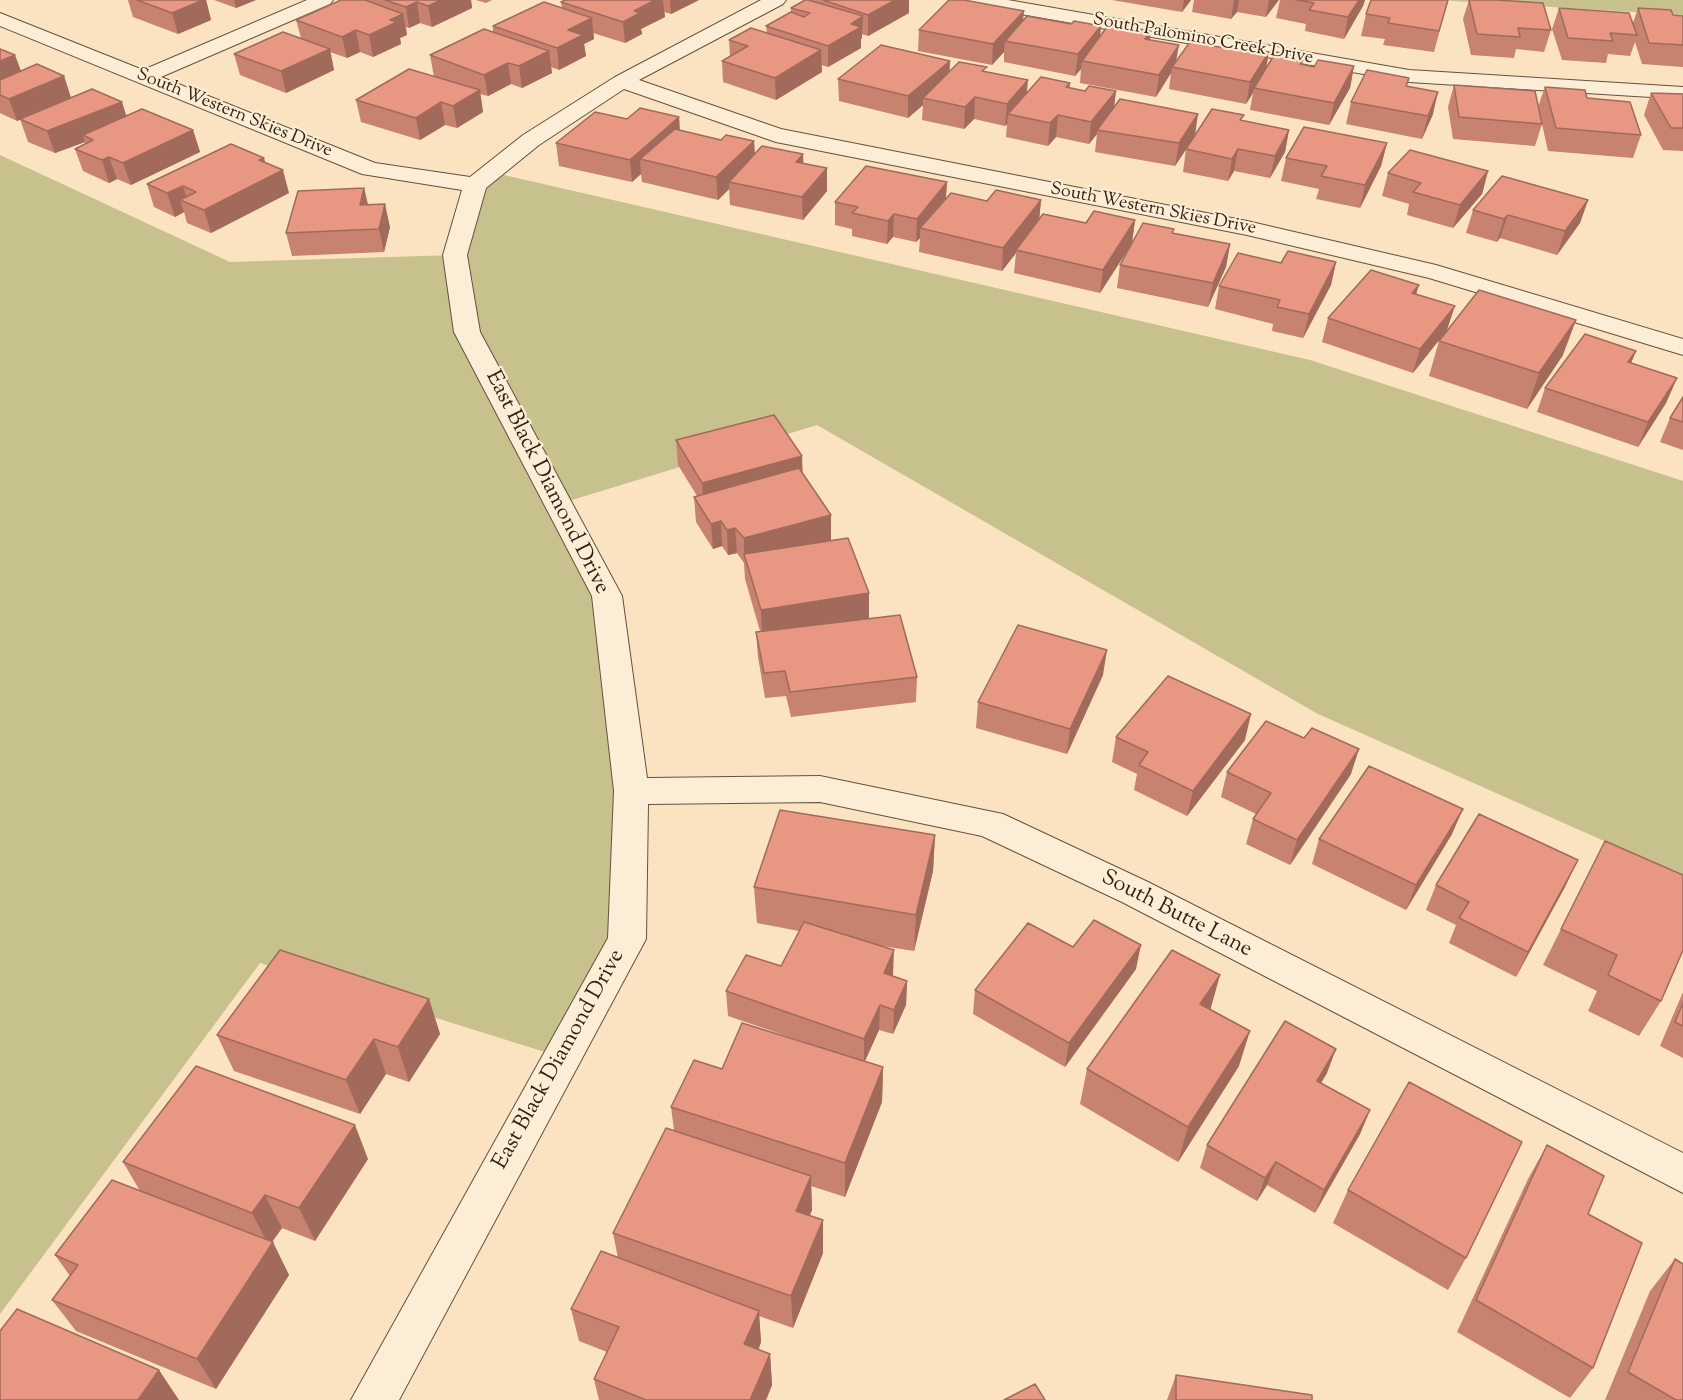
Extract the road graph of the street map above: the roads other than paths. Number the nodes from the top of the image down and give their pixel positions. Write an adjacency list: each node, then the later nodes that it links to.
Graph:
1 (323, 0): 5 (street)
2 (776, 0): 6 (street)
3 (975, 0): 7 (street, South Palomino Creek Drive)
4 (0, 19): 5 (street, South Western Skies Drive)
5 (144, 77): 8 (street, South Western Skies Drive)
6 (622, 81): 8 (street); 9 (street, South Western Skies Drive)
7 (1683, 93)
8 (475, 184): 10 (street, East Black Diamond Drive)
9 (1683, 347)
10 (631, 791): 11 (street, South Butte Lane); 12 (street, East Black Diamond Drive)
11 (1683, 1174)
12 (374, 1400)

